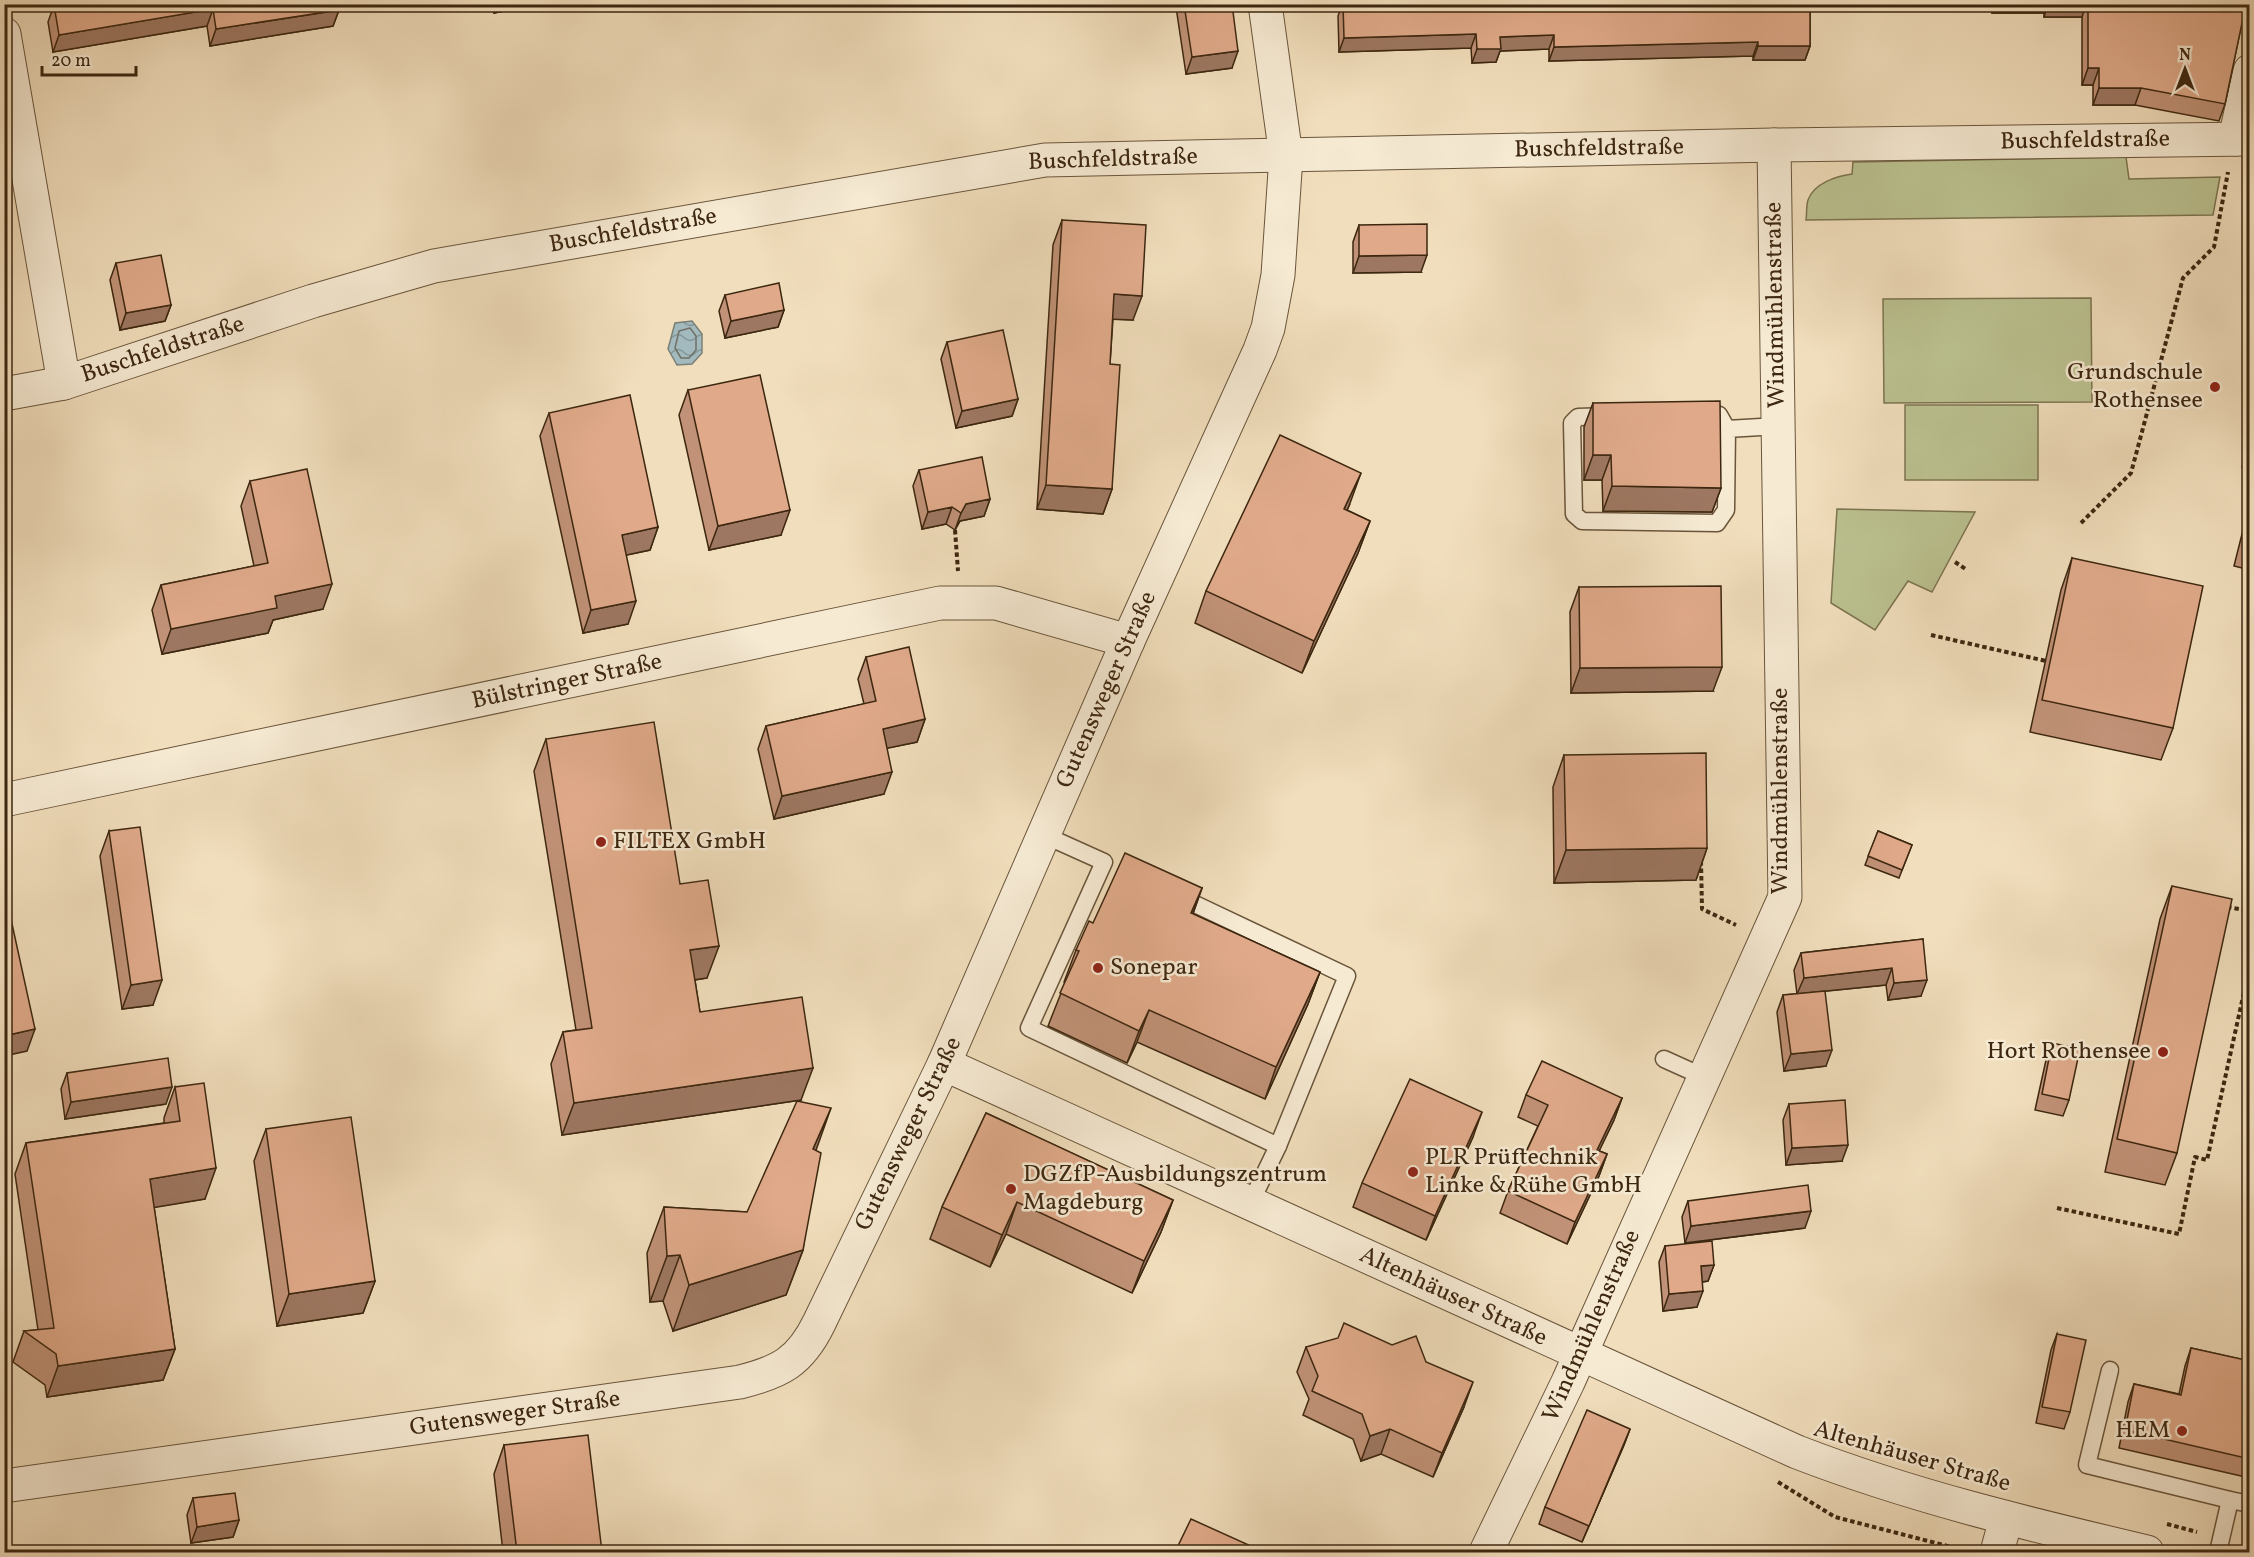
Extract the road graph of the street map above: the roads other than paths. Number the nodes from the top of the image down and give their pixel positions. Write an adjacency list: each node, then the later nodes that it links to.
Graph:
1 (1265, 4): 6 (street, Gutensweger Straße)
2 (4, 34): 7 (street)
3 (2250, 71): 4 (street)
4 (2242, 139): 5 (street, Buschfeldstraße)
5 (1774, 145): 6 (street, Buschfeldstraße); 11 (street, Windmühlenstraße)
6 (1286, 156): 7 (street, Buschfeldstraße); 13 (street, Gutensweger Straße)
7 (64, 383): 8 (street, Buschfeldstraße)
8 (4, 394)
9 (1684, 415): 12 (lane)
10 (1625, 416): 12 (lane)
11 (1778, 426): 12 (lane); 19 (street, Windmühlenstraße)
12 (1727, 429)
13 (1128, 641): 14 (street, Bülstringer Straße); 15 (street, Gutensweger Straße)
14 (4, 800)
15 (1044, 835): 18 (street, Gutensweger Straße); 20 (lane)
16 (1167, 891): 20 (lane)
17 (1664, 1059): 19 (lane)
18 (944, 1064): 21 (street, Altenhäuser Straße); 24 (street, Gutensweger Straße)
19 (1704, 1077): 22 (street, Windmühlenstraße)
20 (1278, 1146): 21 (lane)
21 (1250, 1204): 22 (street, Altenhäuser Straße)
22 (1580, 1355): 27 (street, Altenhäuser Straße); 28 (street, Windmühlenstraße)
23 (2110, 1370): 25 (lane)
24 (4, 1486)
25 (2230, 1500): 26 (lane); 31 (lane)
26 (2250, 1504)
27 (2006, 1519): 29 (street, Altenhäuser Straße); 30 (street, Altenhäuser Straße)
28 (1486, 1552)
29 (1997, 1552)
30 (2146, 1552)
31 (2218, 1552)

